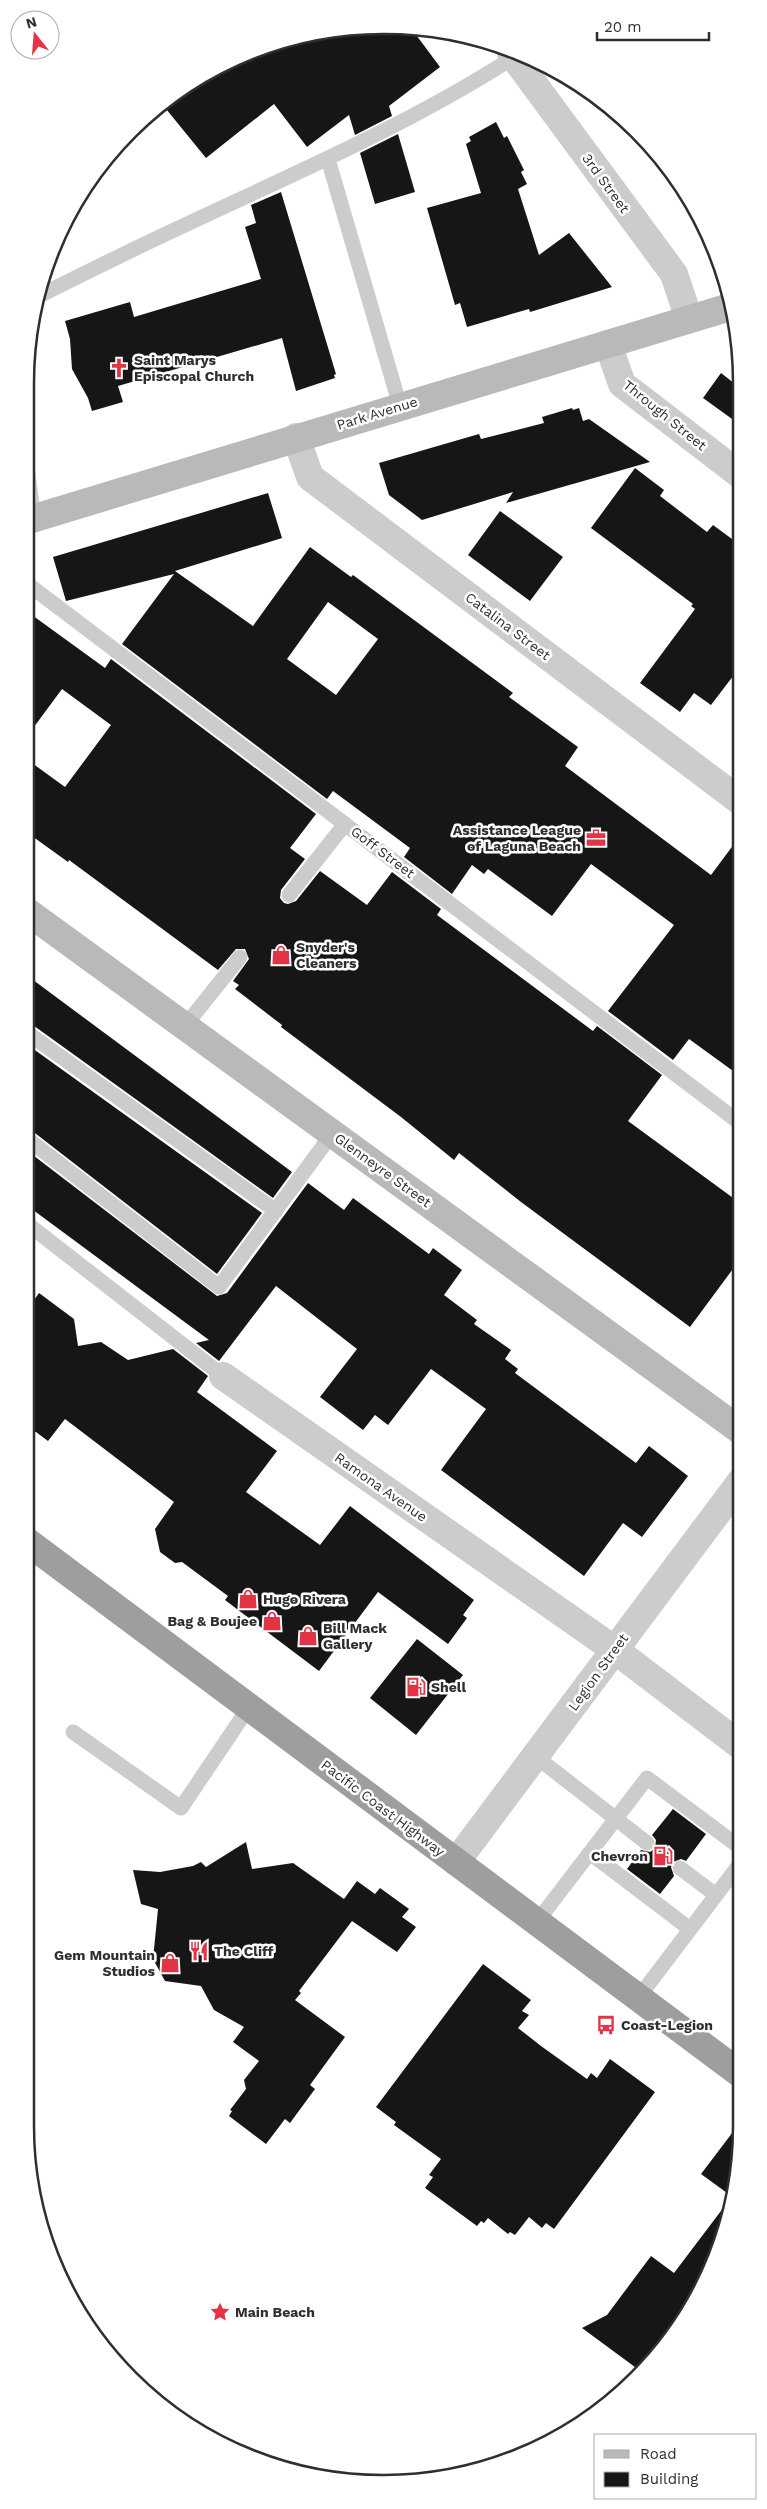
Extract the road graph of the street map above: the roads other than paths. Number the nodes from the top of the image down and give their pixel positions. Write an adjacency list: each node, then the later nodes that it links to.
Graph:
1 (509, 57): 3 (lane)
2 (515, 59): 6 (street, 3rd Street)
3 (328, 159): 4 (lane); 8 (lane)
4 (46, 292)
5 (725, 308): 6 (main road, Park Avenue)
6 (689, 319): 7 (main road, Park Avenue)
7 (608, 344): 8 (main road, Park Avenue); 10 (street, Through Street)
8 (400, 406): 9 (main road, Park Avenue)
9 (296, 437): 11 (main road, Park Avenue); 13 (street, Catalina Street)
10 (733, 469)
11 (34, 517)
12 (34, 589): 14 (lane, Goff Street)
13 (733, 796)
14 (345, 824): 15 (lane); 20 (lane, Goff Street)
15 (289, 895)
16 (34, 917): 18 (main road, Glenneyre Street)
17 (240, 957): 18 (lane)
18 (185, 1026): 21 (main road, Glenneyre Street)
19 (34, 1037): 23 (lane)
20 (733, 1118)
21 (332, 1134): 23 (lane); 26 (main road, Glenneyre Street)
22 (34, 1144): 23 (lane)
23 (276, 1211)
24 (34, 1229): 25 (lane, Ramona Avenue)
25 (223, 1376): 29 (street, Ramona Avenue)
26 (733, 1425)
27 (733, 1492): 29 (street, Legion Street)
28 (34, 1547): 30 (highway, Pacific Coast Highway)
29 (614, 1650): 32 (street, Ramona Avenue); 33 (street, Legion Street)
30 (249, 1707): 31 (lane); 38 (highway, Pacific Coast Highway)
31 (73, 1732)
32 (733, 1740)
33 (535, 1756): 34 (lane); 38 (street, Legion Street)
34 (615, 1820): 35 (lane); 36 (lane); 37 (lane)
35 (733, 1842)
36 (647, 1843)
37 (590, 1853): 42 (lane); 43 (lane)
38 (456, 1862): 42 (highway, Pacific Coast Highway)
39 (680, 1868): 41 (lane)
40 (733, 1873): 41 (lane)
41 (716, 1895): 43 (lane)
42 (536, 1923): 44 (highway, Pacific Coast Highway)
43 (690, 1930): 44 (lane)
44 (638, 1998): 45 (highway, Pacific Coast Highway)
45 (733, 2068)

